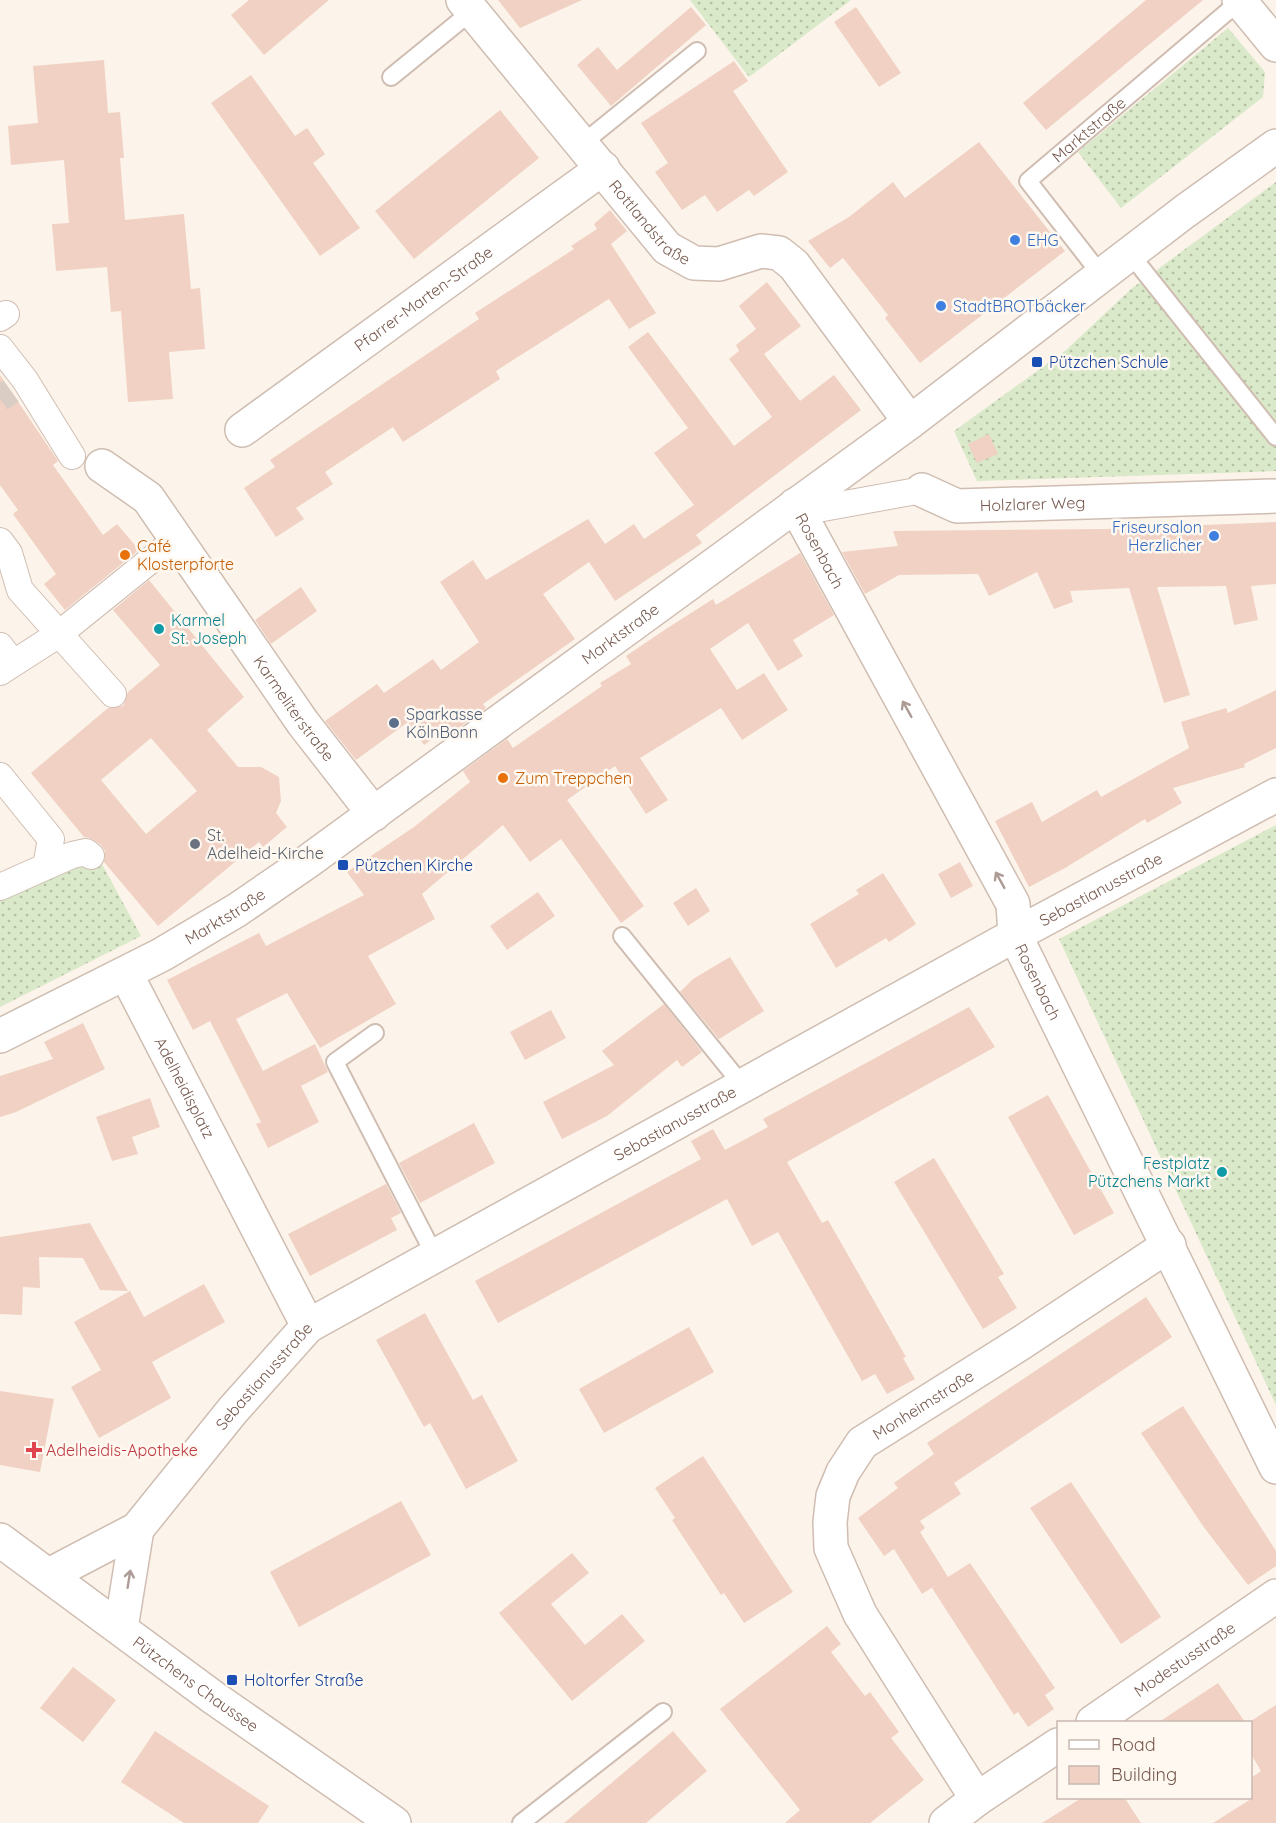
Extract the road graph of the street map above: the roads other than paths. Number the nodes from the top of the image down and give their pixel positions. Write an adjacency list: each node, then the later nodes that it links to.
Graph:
1 (1240, 1): 3 (street); 10 (lane, Marktstraße)
2 (468, 5): 5 (lane); 6 (street, Rottlandstraße)
3 (1276, 45)
4 (697, 51): 6 (lane)
5 (391, 77)
6 (582, 144): 8 (street, Rottlandstraße)
7 (1276, 146): 9 (street, Marktstraße)
8 (603, 168): 12 (street, Rottlandstraße); 13 (street, Pfarrer-Marten-Straße)
9 (1131, 255): 10 (street, Marktstraße); 14 (lane)
10 (1102, 276): 12 (street, Marktstraße)
11 (0, 348): 15 (street)
12 (910, 422): 19 (street, Marktstraße)
13 (242, 430)
14 (1276, 437)
15 (72, 456)
16 (102, 466): 20 (street, Karmeliterstraße)
17 (922, 490): 18 (street, Holzlarer Weg); 19 (street, Holzlarer Weg)
18 (1276, 496)
19 (795, 505): 27 (street, Marktstraße); 31 (street, Rosenbach, one-way to 19)
20 (178, 538): 22 (street); 27 (street, Karmeliterstraße)
21 (0, 541): 22 (street)
22 (59, 634): 23 (street); 24 (street)
23 (4, 660)
24 (113, 694)
25 (0, 776): 28 (street)
26 (1276, 795): 31 (street, Sebastianusstraße)
27 (374, 814): 33 (street, Marktstraße)
28 (51, 839): 29 (street); 29 (street)
29 (46, 866): 30 (street)
30 (0, 887)
31 (1015, 935): 36 (street, Sebastianusstraße); 37 (street, Rosenbach)
32 (622, 936): 36 (lane)
33 (126, 974): 35 (street); 39 (street, Adelheidisplatz)
34 (375, 1033): 38 (lane)
35 (0, 1036)
36 (743, 1086): 38 (street, Sebastianusstraße)
37 (1169, 1245): 40 (street, Rosenbach); 49 (street, Monheimstraße)
38 (435, 1256): 39 (street, Sebastianusstraße)
39 (308, 1326): 41 (street, Sebastianusstraße)
40 (1276, 1467)
41 (137, 1529): 43 (street, Sebastianusstraße); 45 (street, Sebastianusstraße, one-way to 41)
42 (0, 1540): 43 (street, Pützchens Chaussee)
43 (49, 1575): 45 (street, Pützchens Chaussee)
44 (1276, 1596): 47 (street, Modestusstraße)
45 (121, 1629): 50 (street, Pützchens Chaussee)
46 (663, 1712): 51 (lane)
47 (1094, 1721)
48 (1057, 1746): 49 (street)
49 (977, 1799): 52 (street)
50 (394, 1823)
51 (521, 1823)
52 (946, 1823)

